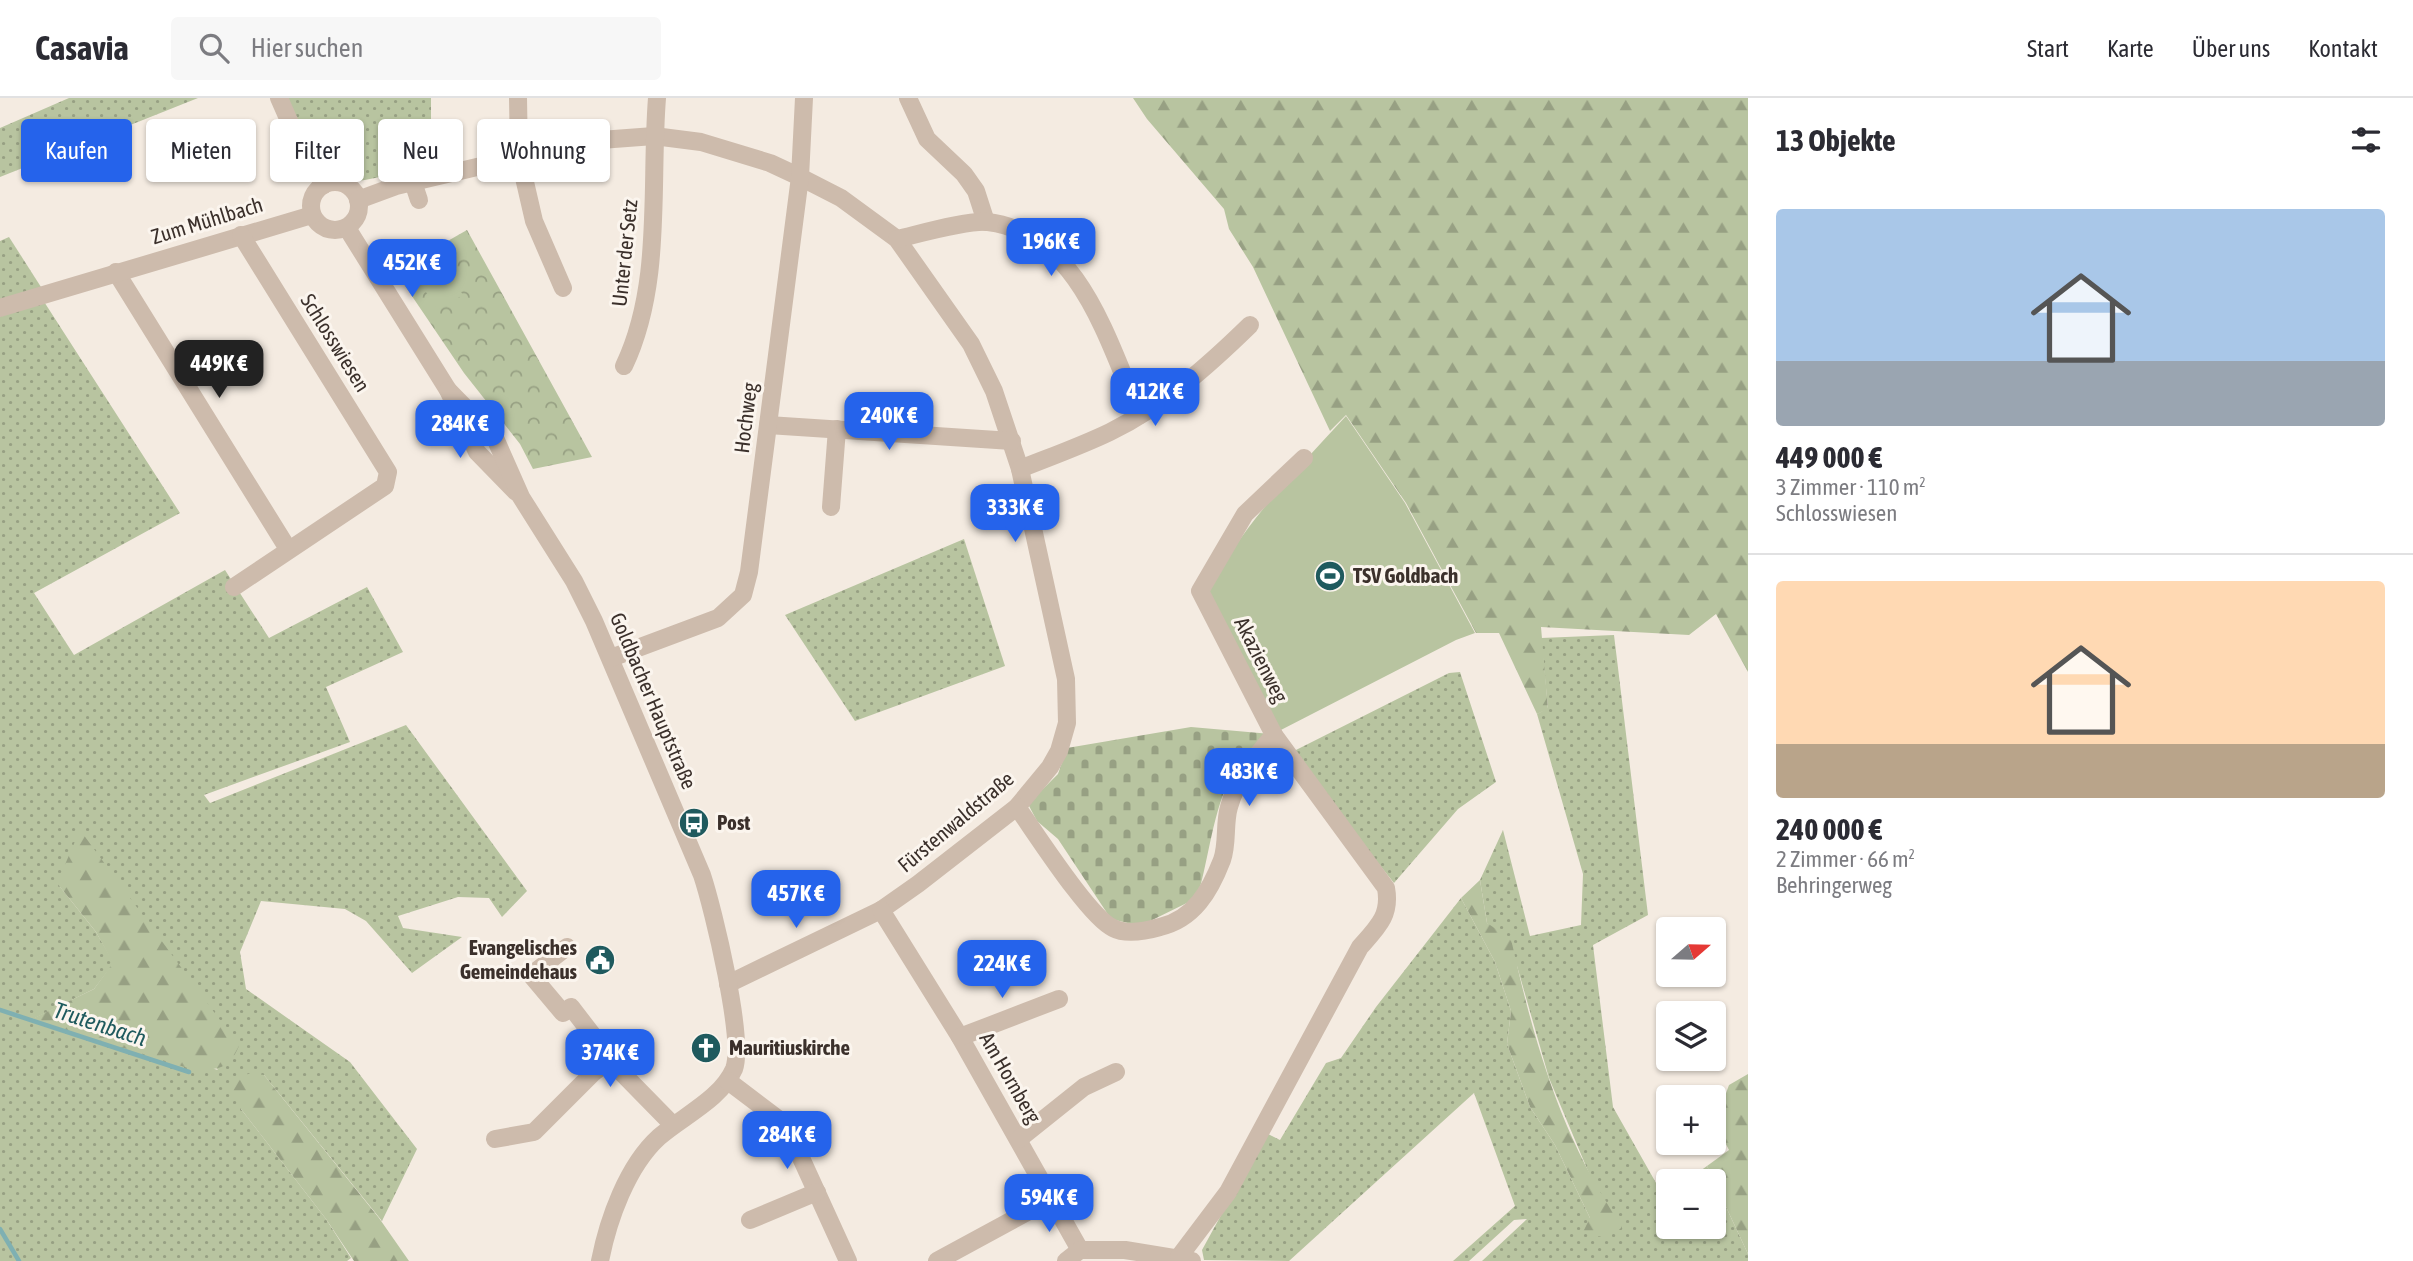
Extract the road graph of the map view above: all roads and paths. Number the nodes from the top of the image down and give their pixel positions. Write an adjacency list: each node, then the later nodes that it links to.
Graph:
1 (279, 98): 12 (street)
2 (518, 98): 6 (street)
3 (657, 98): 7 (street, Unter der Setz)
4 (804, 98): 9 (street, Hochweg)
5 (908, 98): 16 (street)
6 (518, 119)
7 (654, 136): 8 (street, Fürstenwaldstraße); 9 (street, Fürstenwaldstraße); 24 (street, Unter der Setz)
8 (610, 139)
9 (800, 177): 19 (street, Fürstenwaldstraße); 26 (street, Hochweg)
10 (413, 182): 13 (street, Fürstenwaldstraße); 14 (street)
11 (525, 182): 21 (street)
12 (324, 185): 13 (street); 15 (street)
13 (358, 200): 17 (street)
14 (419, 200)
15 (312, 215): 17 (street); 18 (street, Zum Mühlbach)
16 (986, 222): 19 (street); 25 (street)
17 (347, 228): 34 (street, Goldbacher Hauptstraße)
18 (241, 235): 20 (street, Zum Mühlbach); 32 (street, Schlosswiesen)
19 (897, 239): 28 (street, Fürstenwaldstraße)
20 (116, 272): 22 (street, Zum Mühlbach); 32 (street)
21 (563, 288)
22 (0, 308)
23 (1250, 325): 25 (street)
24 (624, 366)
25 (1140, 415): 30 (street)
26 (768, 425): 27 (street); 34 (street, Hochweg)
27 (837, 429): 28 (street); 31 (street)
28 (1012, 441): 30 (street, Fürstenwaldstraße)
29 (1304, 458): 35 (street, Akazienweg)
30 (1020, 468): 36 (street, Fürstenwaldstraße)
31 (831, 507)
32 (288, 549): 33 (street, Schlosswiesen)
33 (234, 587)
34 (611, 658): 39 (street, Goldbacher Hauptstraße)
35 (1274, 735): 36 (street, Akazienweg); 52 (street)
36 (1017, 807): 37 (street, Fürstenwaldstraße)
37 (881, 910): 39 (street, Fürstenwaldstraße); 41 (street, Am Hornberg)
38 (567, 947): 42 (street)
39 (728, 984): 44 (street, Goldbacher Hauptstraße)
40 (1059, 999): 41 (street)
41 (960, 1037): 47 (street, Am Hornberg)
42 (611, 1059): 45 (street); 46 (street)
43 (1116, 1072): 47 (street)
44 (728, 1081): 45 (street); 48 (street)
45 (673, 1125): 53 (street)
46 (495, 1139)
47 (1019, 1139): 49 (street, Am Hornberg)
48 (817, 1192): 50 (street); 54 (street)
49 (1051, 1199): 51 (street, Am Hornberg); 55 (street)
50 (750, 1220)
51 (1073, 1256): 52 (street)
52 (1185, 1259)
53 (600, 1261)
54 (848, 1261)
55 (937, 1261)

